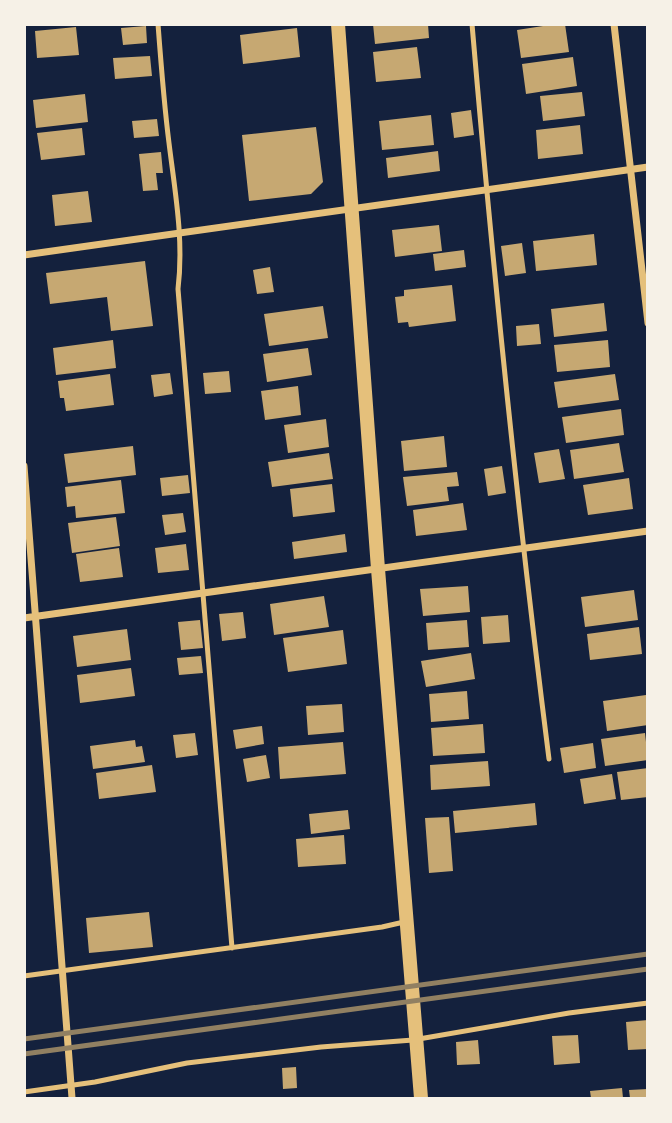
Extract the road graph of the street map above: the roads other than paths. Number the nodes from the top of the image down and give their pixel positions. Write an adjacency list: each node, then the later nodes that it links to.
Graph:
1 (158, 24): 9 (lane)
2 (338, 24): 8 (main road)
3 (472, 24): 7 (lane)
4 (614, 24): 6 (street)
5 (648, 167): 6 (street)
6 (630, 169): 7 (street); 11 (street)
7 (486, 189): 8 (street); 14 (lane)
8 (352, 208): 9 (street); 15 (main road)
9 (180, 232): 10 (street); 16 (lane)
10 (24, 255)
11 (648, 323)
12 (24, 466): 17 (street)
13 (648, 531): 14 (street)
14 (523, 548): 15 (street); 19 (lane)
15 (378, 569): 16 (street); 20 (main road)
16 (203, 593): 17 (street); 21 (lane)
17 (36, 616): 18 (street); 22 (street)
18 (24, 618)
19 (549, 759)
20 (407, 921): 21 (lane); 25 (main road)
21 (232, 948): 22 (lane)
22 (62, 971): 23 (lane); 26 (street)
23 (24, 976)
24 (648, 1003): 25 (lane)
25 (417, 1040): 26 (lane); 29 (main road)
26 (71, 1086): 27 (lane); 28 (street)
27 (24, 1092)
28 (72, 1098)
29 (421, 1098)

